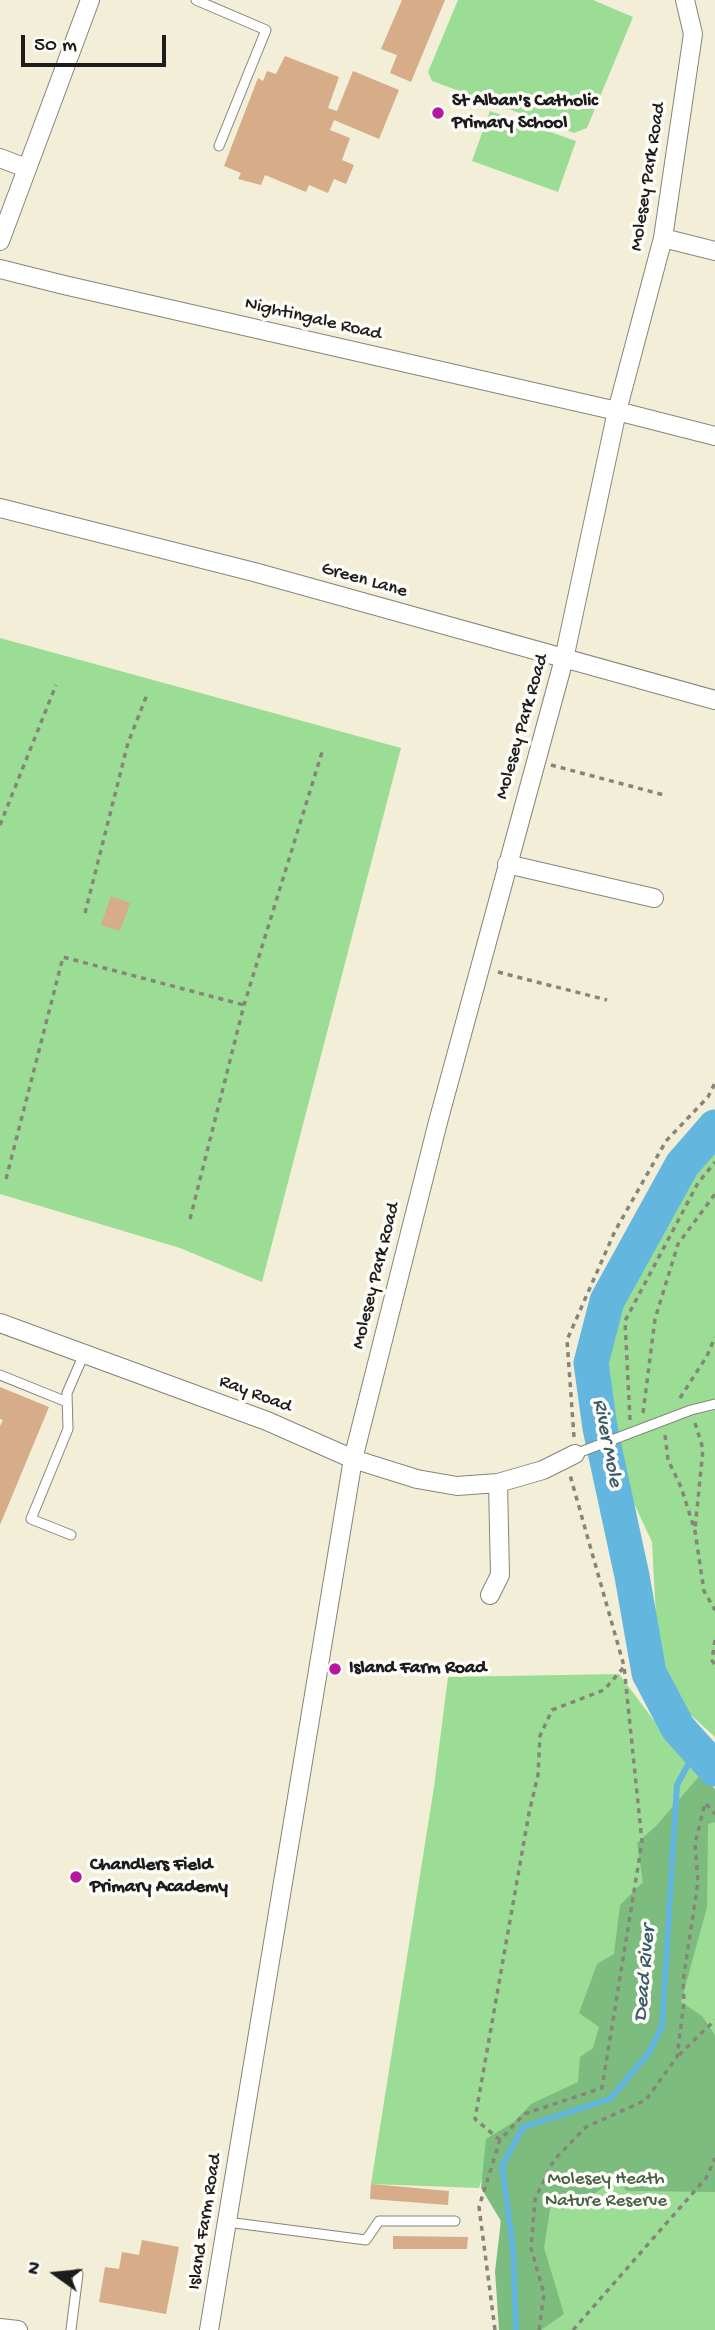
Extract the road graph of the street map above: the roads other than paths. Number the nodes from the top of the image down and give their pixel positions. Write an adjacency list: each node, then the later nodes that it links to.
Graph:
1 (90, 0): 6 (street)
2 (196, 0): 4 (lane)
3 (685, 0): 7 (street, Molesey Park Road)
4 (219, 146)
5 (0, 158): 6 (street)
6 (26, 168): 8 (street)
7 (663, 238): 9 (street); 11 (street, Molesey Park Road)
8 (0, 241)
9 (715, 251)
10 (0, 269): 11 (street, Nightingale Road)
11 (617, 411): 12 (street, Nightingale Road); 14 (street, Molesey Park Road)
12 (715, 436)
13 (0, 508): 14 (street, Green Lane)
14 (564, 659): 15 (street, Green Lane); 16 (street, Molesey Park Road)
15 (715, 700)
16 (507, 863): 17 (street); 24 (street, Molesey Park Road)
17 (654, 898)
18 (0, 1323): 19 (street, Ray Road)
19 (84, 1354): 21 (lane); 24 (street, Ray Road)
20 (0, 1376): 21 (lane)
21 (67, 1402): 26 (lane)
22 (715, 1404): 23 (lane)
23 (570, 1455): 25 (street, Ray Road)
24 (353, 1459): 25 (street, Ray Road); 29 (street, Island Farm Road)
25 (498, 1483): 27 (street)
26 (71, 1535)
27 (490, 1595)
28 (455, 2221): 29 (lane)
29 (227, 2222): 34 (street, Island Farm Road)
30 (78, 2274): 33 (lane)
31 (0, 2328): 32 (street)
32 (18, 2330)
33 (71, 2330)
34 (209, 2330)

